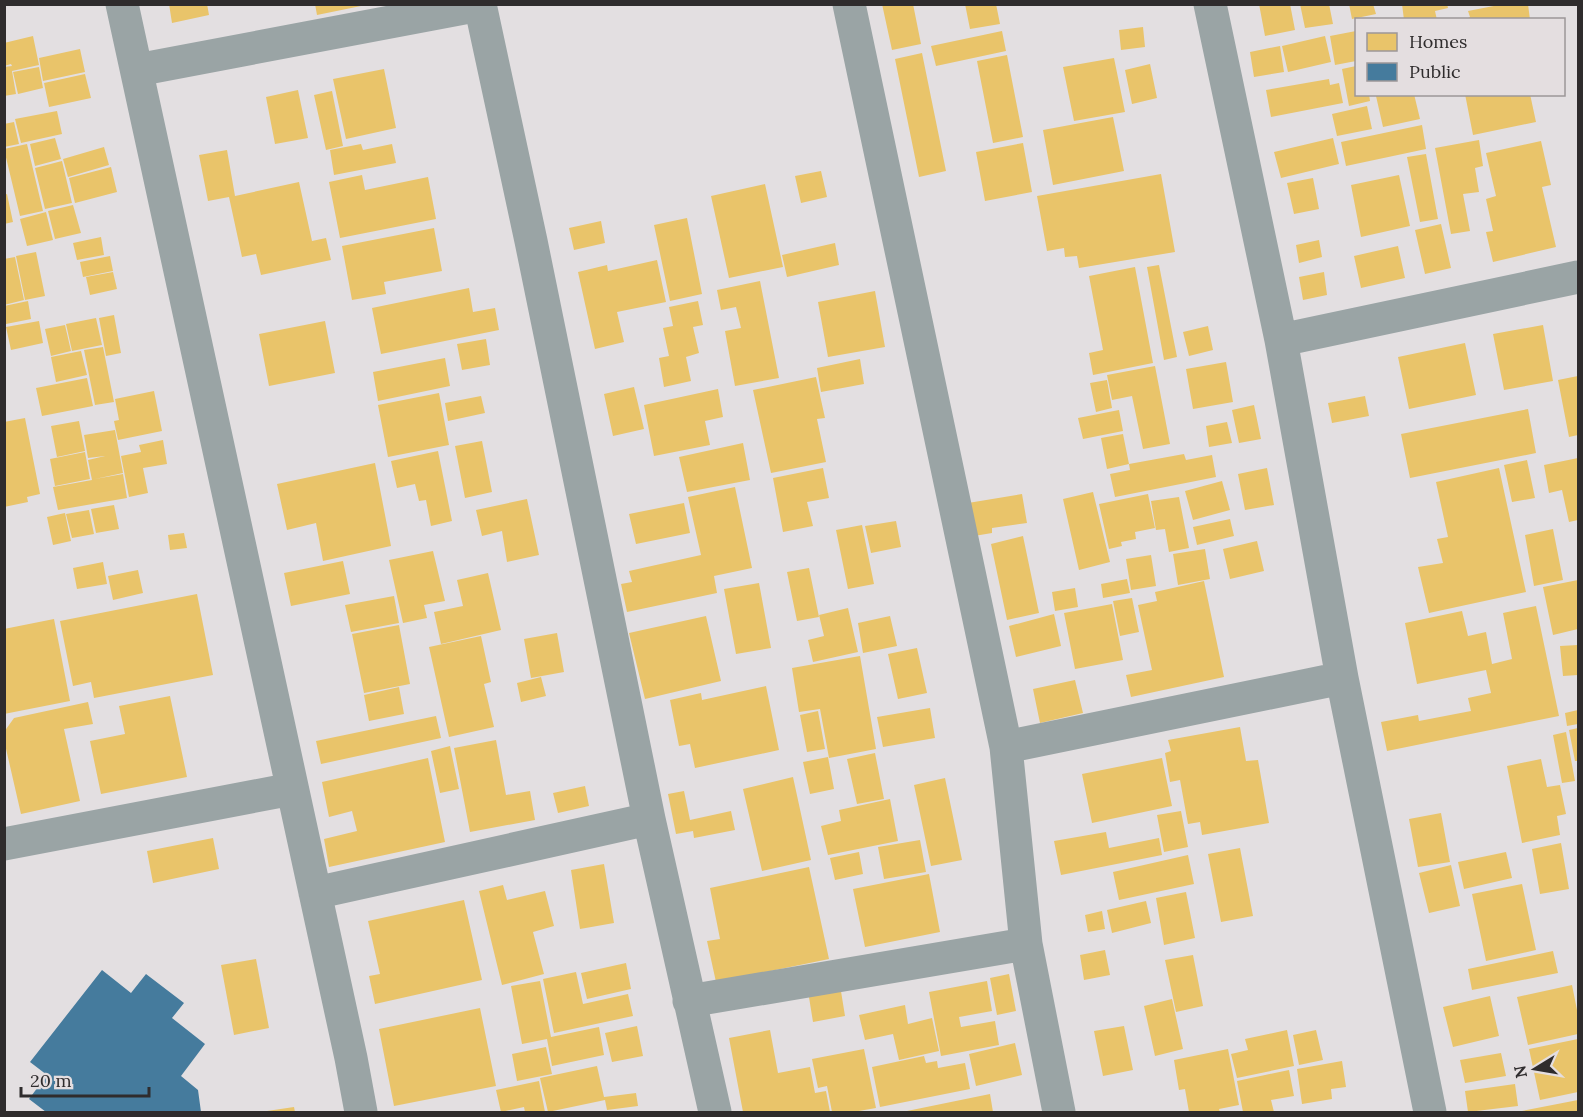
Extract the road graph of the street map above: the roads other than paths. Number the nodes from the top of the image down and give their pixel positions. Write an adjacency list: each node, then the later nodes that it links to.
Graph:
1 (122, 4): 5 (street)
2 (849, 4): 9 (street)
3 (1210, 4): 7 (street)
4 (480, 5): 5 (street); 11 (street)
5 (137, 70): 10 (street)
6 (1578, 277): 7 (street)
7 (1281, 340): 8 (street)
8 (1342, 678): 9 (street); 19 (street)
9 (1006, 747): 14 (street)
10 (292, 789): 12 (street); 13 (street)
11 (649, 819): 13 (street); 15 (street)
12 (4, 844)
13 (315, 893): 16 (street)
14 (1026, 944): 15 (street); 18 (street)
15 (689, 1001): 17 (street)
16 (361, 1113)
17 (715, 1113)
18 (1059, 1113)
19 (1430, 1113)

